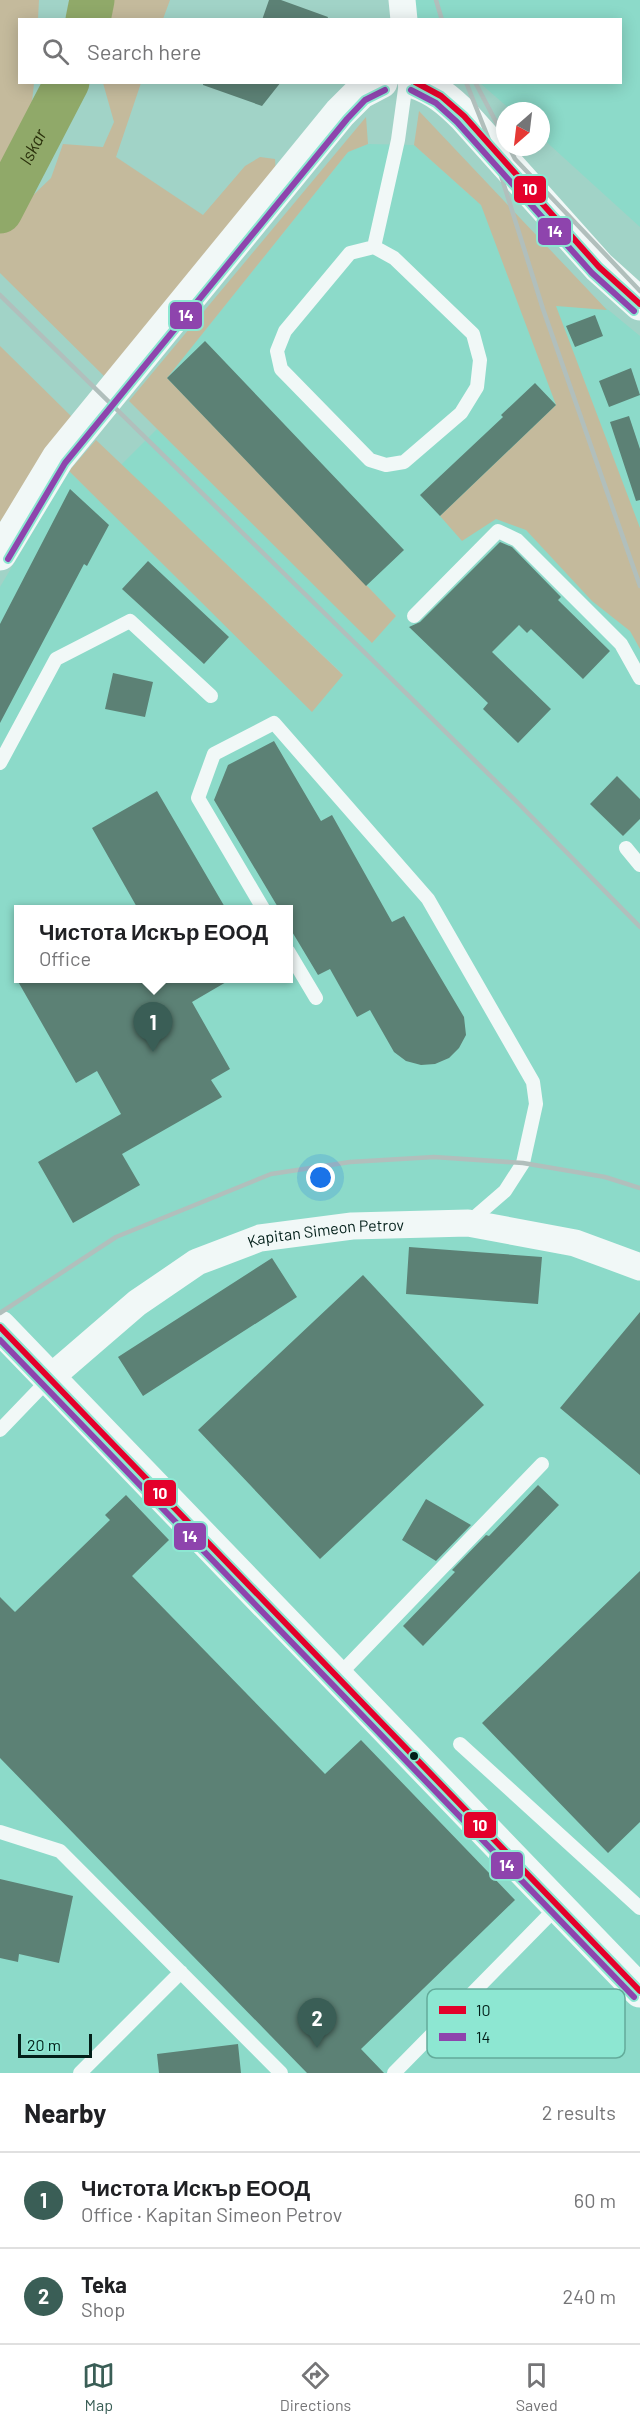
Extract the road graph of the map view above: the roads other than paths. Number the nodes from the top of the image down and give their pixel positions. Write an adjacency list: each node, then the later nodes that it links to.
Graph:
1 (402, 0): 2 (street)
2 (404, 18)
3 (377, 84): 8 (street)
4 (406, 84): 6 (lane)
5 (420, 84): 7 (street)
6 (374, 247): 6 (lane)
7 (640, 304)
8 (0, 554)
9 (414, 616): 10 (lane)
10 (640, 678)
11 (211, 696): 12 (lane)
12 (0, 763)
13 (626, 848): 14 (lane)
14 (640, 865)
15 (262, 905): 18 (lane)
16 (293, 959): 17 (lane)
17 (316, 998)
18 (468, 1223): 19 (street, Kapitan Simeon Petrov); 21 (street, Kapitan Simeon Petrov)
19 (640, 1267)
20 (0, 1327): 21 (street)
21 (50, 1378): 22 (lane); 24 (street)
22 (0, 1430)
23 (542, 1464): 24 (lane)
24 (337, 1677): 27 (street)
25 (459, 1744): 28 (lane)
26 (0, 1832): 29 (lane)
27 (558, 1906): 30 (lane); 31 (street)
28 (640, 1908)
29 (181, 1972): 33 (lane); 34 (lane)
30 (476, 1989)
31 (640, 1992)
32 (427, 2039): 35 (lane)
33 (80, 2073)
34 (281, 2073)
35 (394, 2073)

